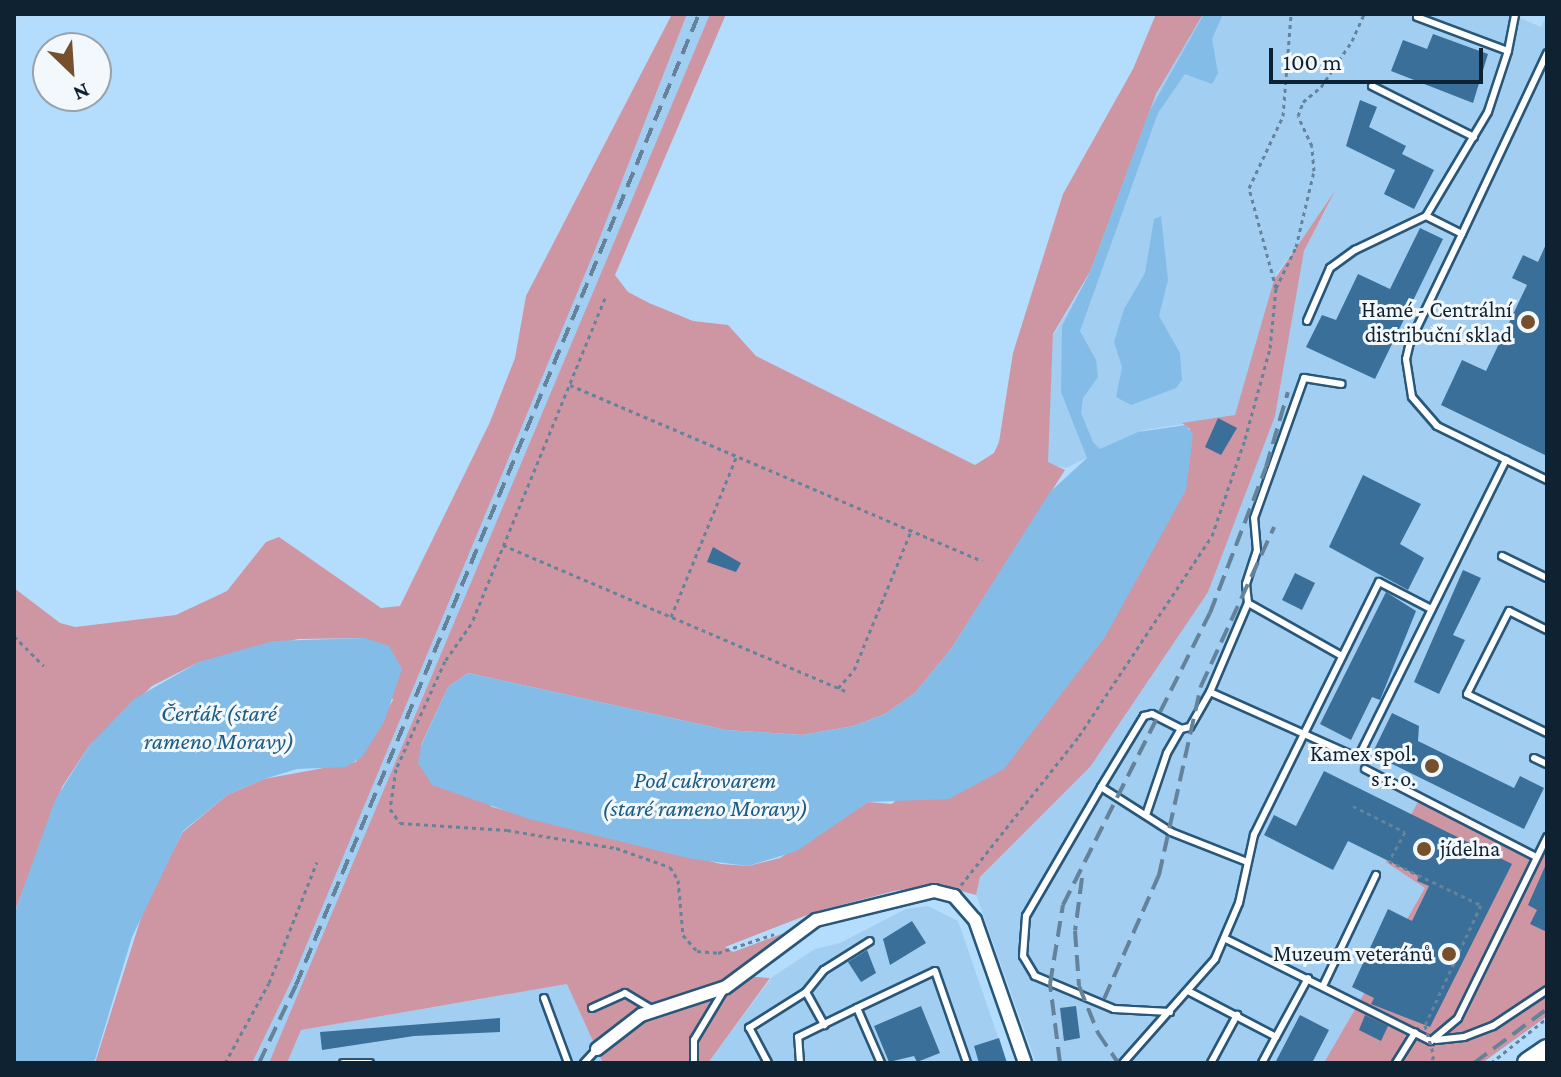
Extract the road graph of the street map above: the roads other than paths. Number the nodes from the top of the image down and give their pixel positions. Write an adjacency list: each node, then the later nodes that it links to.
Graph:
1 (1515, 14): 3 (lane)
2 (1417, 17): 3 (lane)
3 (1508, 51): 6 (lane)
4 (1547, 53): 8 (lane)
5 (1372, 86): 6 (lane)
6 (1474, 137): 7 (lane)
7 (1426, 216): 8 (lane); 9 (lane)
8 (1462, 234): 11 (lane)
9 (1307, 321)
10 (1342, 384): 15 (lane)
11 (1506, 460): 12 (lane); 16 (lane)
12 (1547, 480)
13 (1502, 556): 14 (lane)
14 (1547, 578)
15 (1248, 603): 18 (lane); 19 (lane)
16 (1431, 609): 18 (lane); 21 (lane)
17 (1547, 630): 22 (lane)
18 (1342, 656): 21 (lane)
19 (1210, 692): 20 (lane); 21 (lane)
20 (1181, 729): 26 (lane); 27 (lane)
21 (1304, 730): 30 (lane)
22 (1547, 733)
23 (1534, 758): 24 (lane)
24 (1547, 764)
25 (1365, 769): 29 (lane)
26 (1101, 787): 27 (lane); 44 (lane)
27 (1146, 815): 30 (lane)
28 (1547, 837): 29 (lane)
29 (1536, 857): 49 (lane)
30 (1247, 862): 32 (lane)
31 (1376, 875): 35 (lane)
32 (1226, 939): 34 (lane); 39 (lane)
33 (870, 941): 38 (lane)
34 (1308, 978): 35 (lane); 48 (lane)
35 (1323, 986): 47 (lane)
36 (726, 987): 43 (street); 57 (lane); 62 (street)
37 (1547, 990): 49 (lane)
38 (806, 992): 46 (lane); 58 (lane)
39 (1190, 992): 44 (lane); 45 (lane)
40 (544, 998): 55 (lane)
41 (592, 1008): 43 (lane)
42 (857, 1008): 46 (lane); 60 (lane); 61 (lane)
43 (653, 1010): 50 (street)
44 (1170, 1012): 52 (lane)
45 (1237, 1015): 48 (lane); 64 (lane)
46 (824, 1025): 59 (lane)
47 (1415, 1032): 49 (lane); 66 (lane)
48 (1276, 1037): 65 (lane)
49 (1431, 1041)
50 (597, 1049): 56 (lane)
51 (1547, 1050): 67 (main road)
52 (1124, 1062): 63 (lane)
53 (343, 1063): 54 (lane)
54 (370, 1063)
55 (568, 1063)
56 (584, 1063)
57 (694, 1063)
58 (768, 1063)
59 (800, 1063)
60 (881, 1063)
61 (967, 1063)
62 (1025, 1063)
63 (1133, 1063)
64 (1211, 1063)
65 (1262, 1063)
66 (1396, 1063)
67 (1528, 1063)

